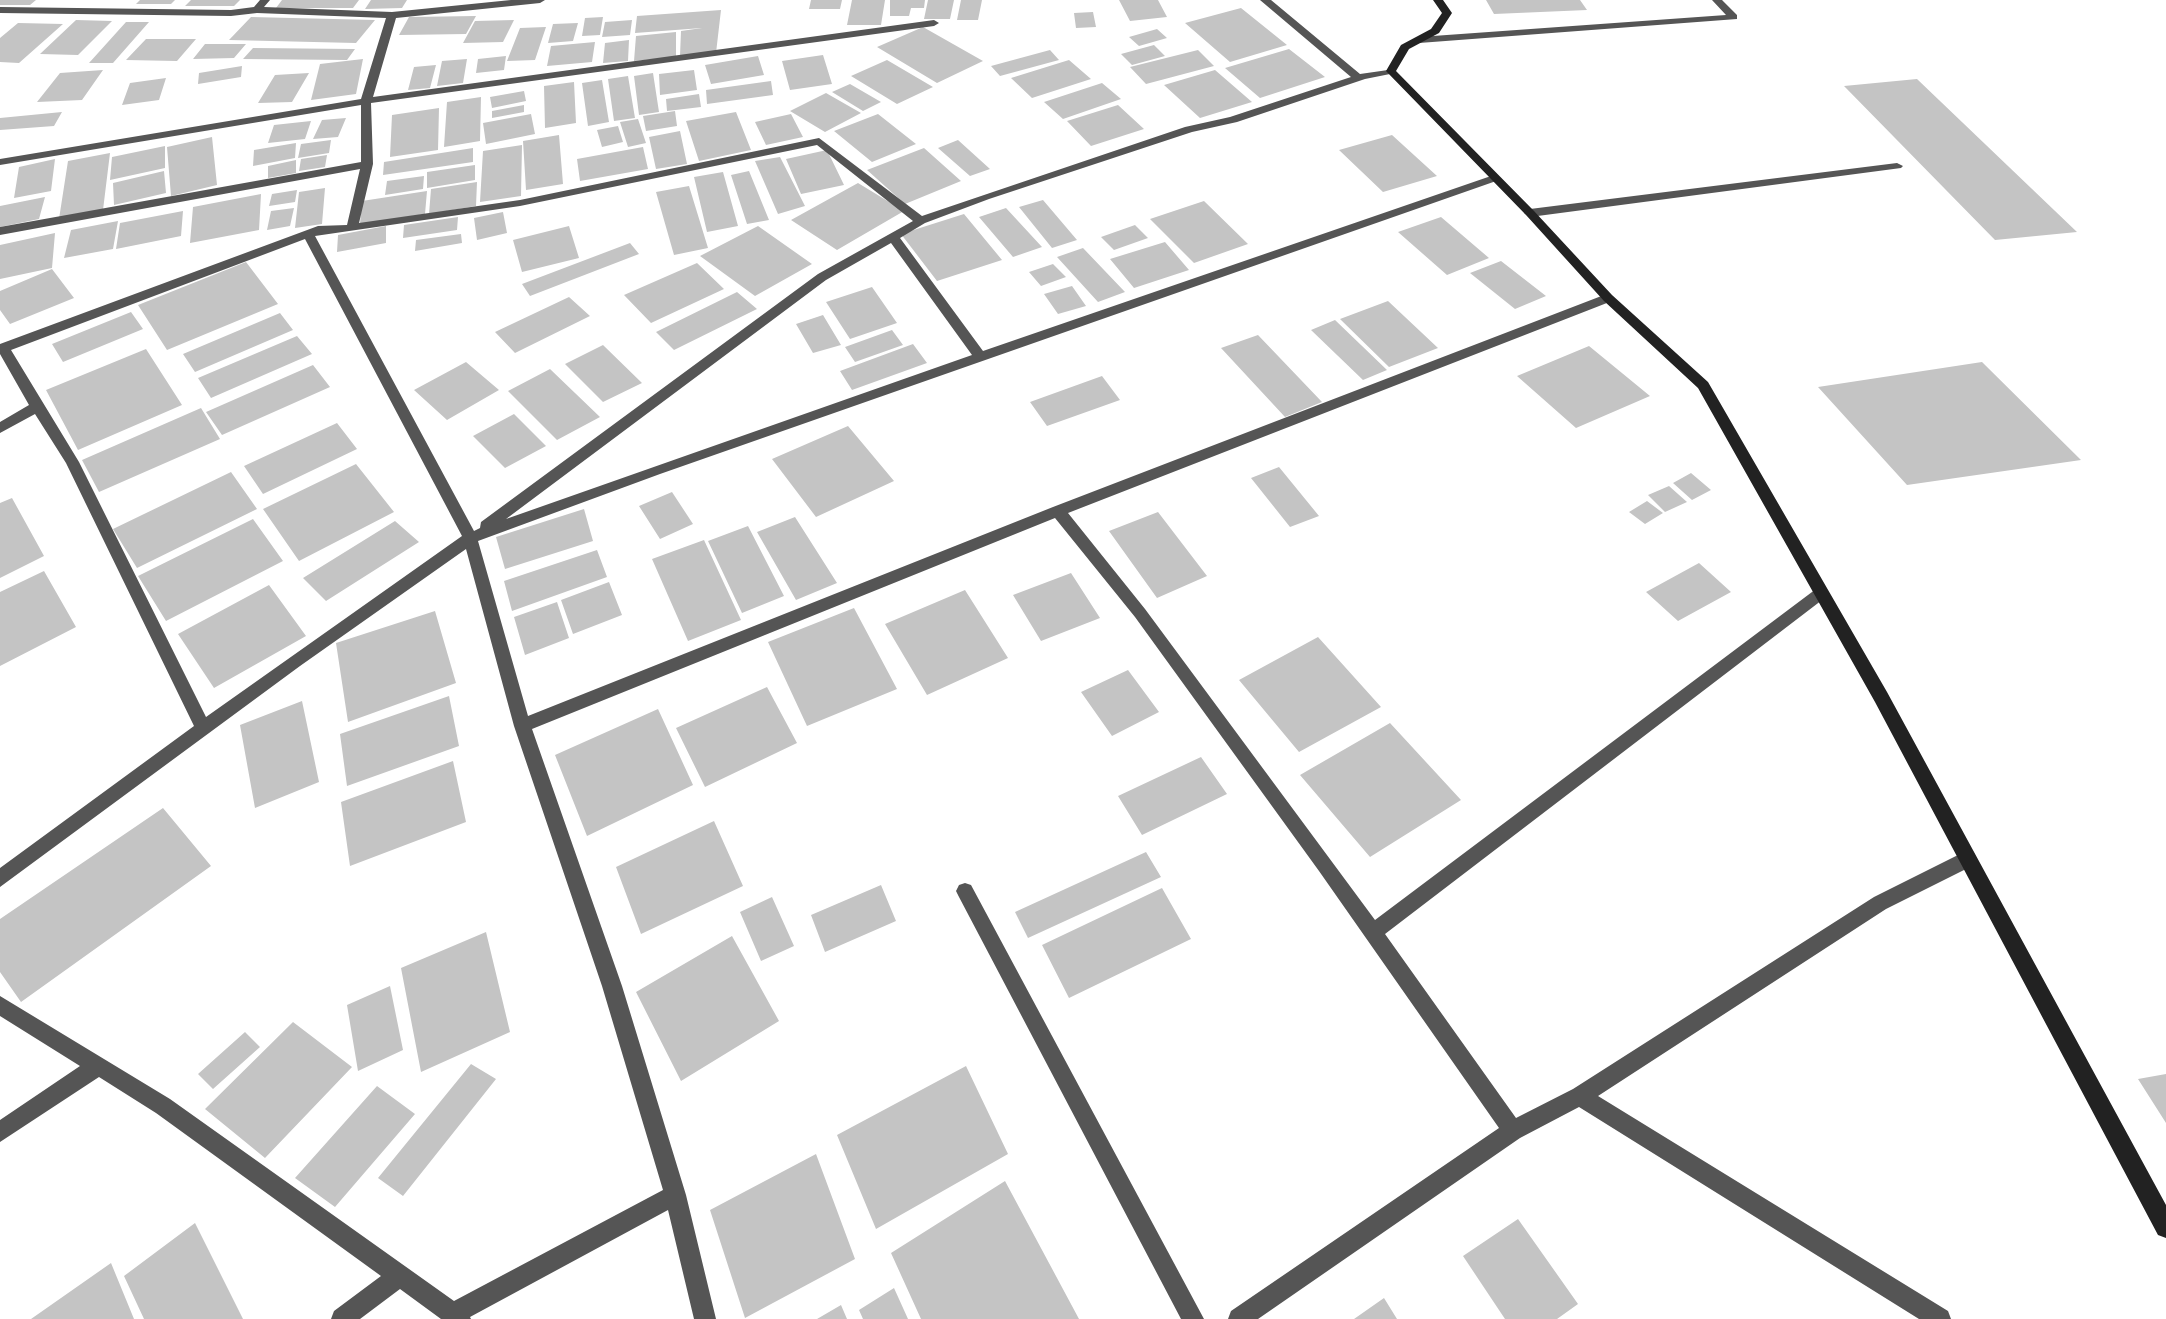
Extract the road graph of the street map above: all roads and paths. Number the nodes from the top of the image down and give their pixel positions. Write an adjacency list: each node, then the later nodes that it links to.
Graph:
1 (265, 0): 7 (street)
2 (540, 0): 8 (street)
3 (1265, 0): 12 (street)
4 (1438, 0): 10 (street)
5 (1717, 0): 10 (street)
6 (0, 10): 7 (street)
7 (257, 10): 8 (street)
8 (392, 15): 13 (street)
9 (934, 23): 13 (street)
10 (1419, 40): 11 (street)
11 (1391, 71): 12 (street); 17 (street)
12 (1358, 77): 19 (street)
13 (366, 101): 14 (street); 15 (street)
14 (0, 162)
15 (367, 164): 20 (street); 21 (street)
16 (1897, 166): 18 (street)
17 (1495, 178): 18 (street); 26 (street)
18 (1530, 213): 24 (street)
19 (921, 221): 20 (street); 23 (street)
20 (352, 228): 22 (street)
21 (0, 231)
22 (308, 234): 25 (street); 30 (street)
23 (892, 236): 26 (street); 30 (street)
24 (1608, 298): 29 (street); 31 (street)
25 (1, 348): 27 (street)
26 (980, 357): 30 (street)
27 (37, 407): 28 (street); 33 (street)
28 (0, 428)
29 (1058, 511): 32 (street); 37 (street)
30 (470, 538): 32 (street); 33 (street)
31 (1821, 593): 34 (street); 37 (street)
32 (522, 726): 43 (street)
33 (203, 728): 35 (street)
34 (1968, 859): 40 (street); 44 (street)
35 (0, 879)
36 (965, 891): 49 (street)
37 (1372, 933): 41 (street)
38 (0, 1005): 39 (street)
39 (98, 1066): 42 (street); 45 (street)
40 (1580, 1096): 41 (street); 51 (street)
41 (1513, 1131): 50 (street)
42 (0, 1132)
43 (675, 1195): 46 (street); 48 (street)
44 (2166, 1227)
45 (399, 1276): 46 (street); 47 (street)
46 (456, 1317)
47 (342, 1319)
48 (705, 1319)
49 (1193, 1319)
50 (1239, 1319)
51 (1940, 1319)

